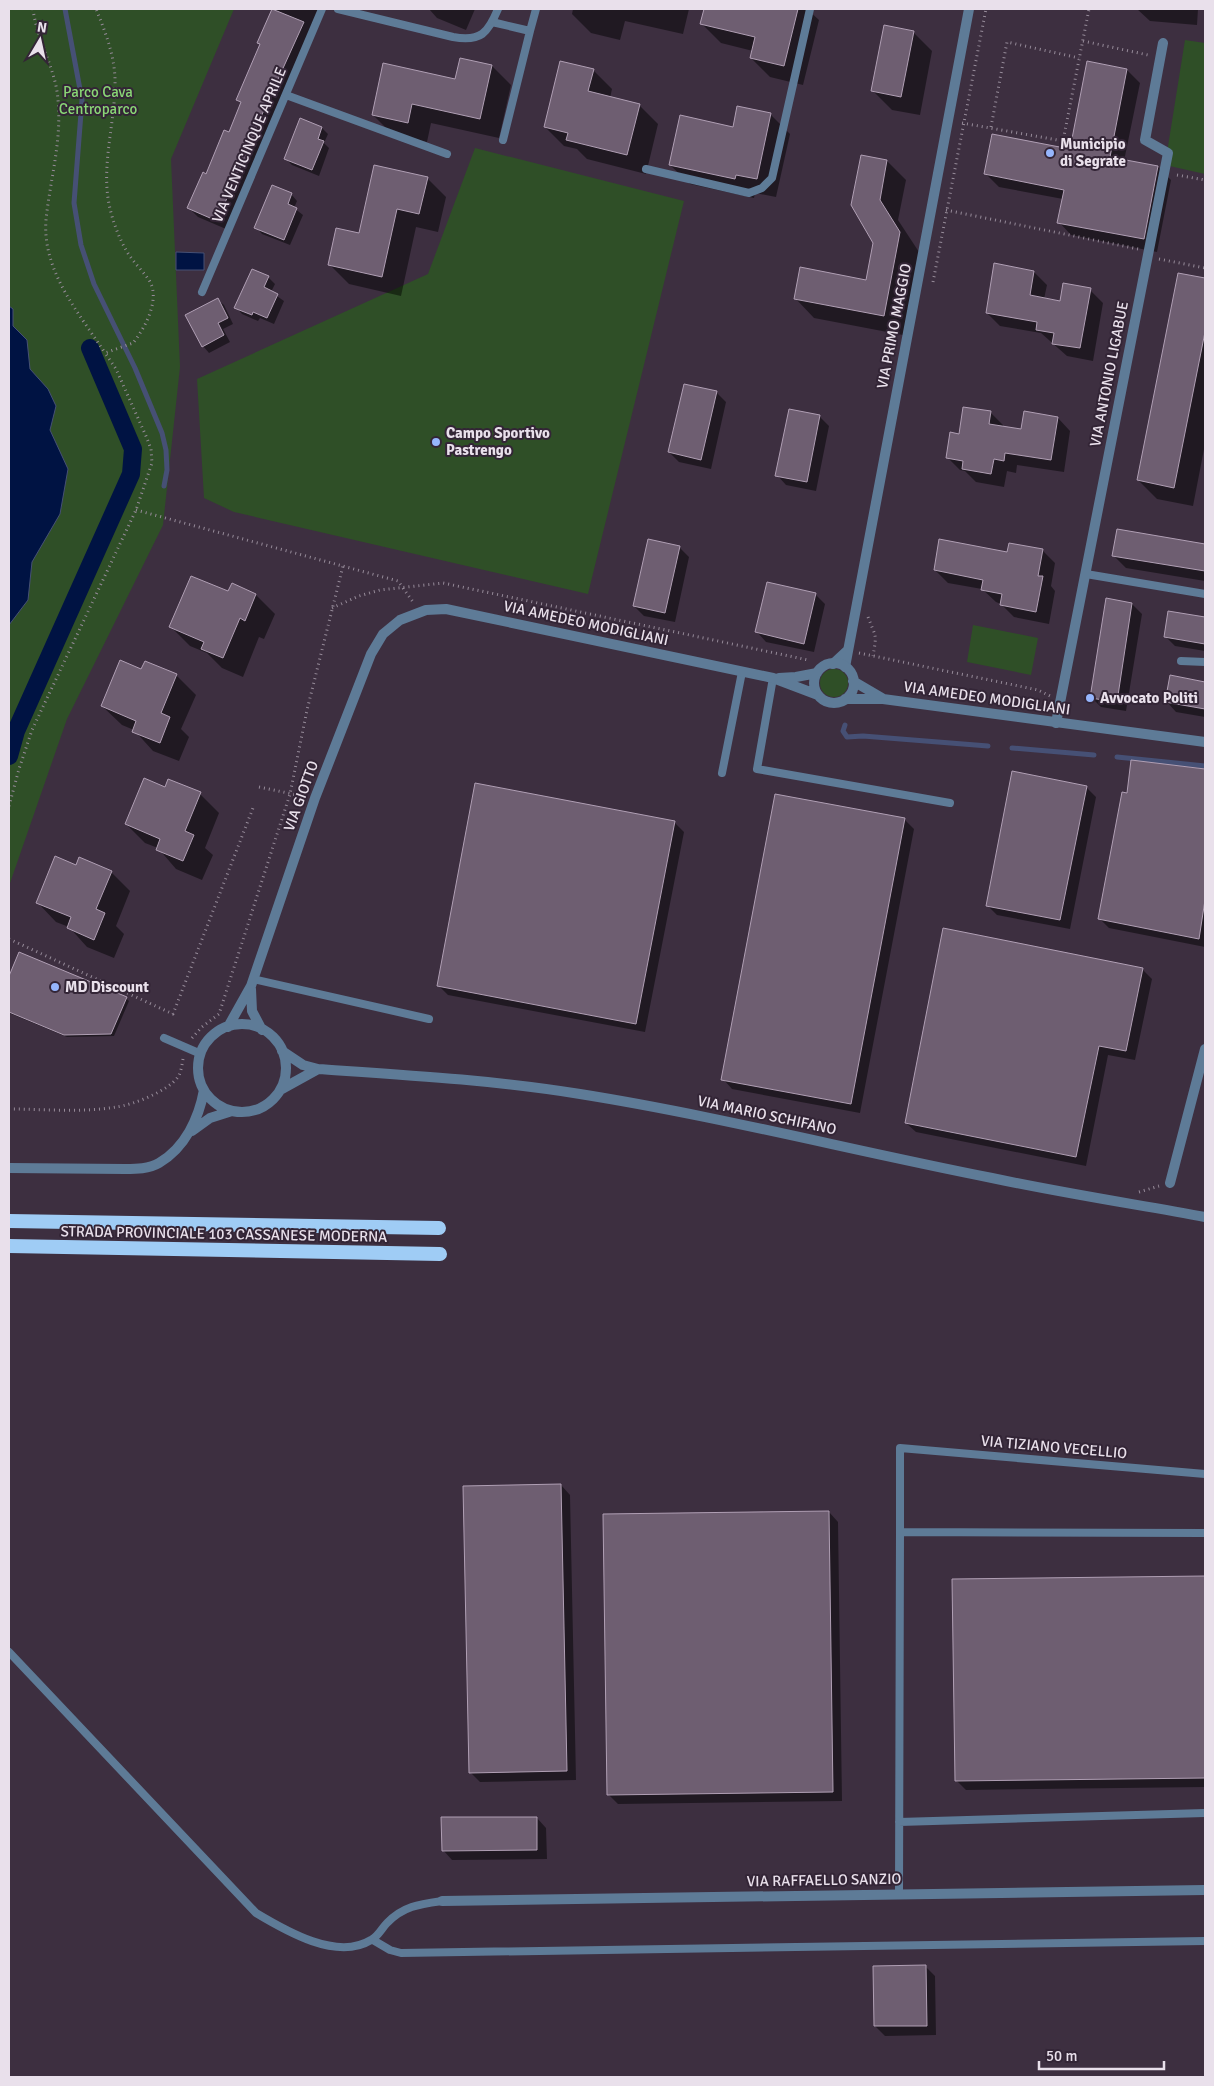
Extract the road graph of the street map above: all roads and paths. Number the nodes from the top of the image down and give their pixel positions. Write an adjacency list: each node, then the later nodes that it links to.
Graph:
1 (33, 9): 33 (path)
2 (96, 9): 33 (path)
3 (322, 9): 17 (lane, VIA VENTICINQUE APRILE)
4 (338, 9): 11 (lane)
5 (498, 9): 11 (lane)
6 (536, 9): 12 (lane)
7 (810, 9): 23 (lane)
8 (970, 9): 18 (street, VIA PRIMO MAGGIO)
9 (986, 9): 19 (path)
10 (1089, 9): 13 (path)
11 (492, 22): 12 (lane)
12 (530, 31): 21 (lane)
13 (1083, 41): 15 (path); 16 (path)
14 (1163, 43): 15 (street, VIA ANTONIO LIGABUE)
15 (1160, 57): 24 (street, VIA ANTONIO LIGABUE)
16 (1079, 58): 20 (path); 20 (path)
17 (286, 95): 22 (lane); 32 (lane, VIA VENTICINQUE APRILE)
18 (948, 120): 19 (path); 26 (street, VIA PRIMO MAGGIO)
19 (964, 123): 20 (path); 27 (path)
20 (991, 127)
21 (503, 140)
22 (447, 154)
23 (646, 169)
24 (1164, 172): 25 (path); 29 (street, VIA ANTONIO LIGABUE)
25 (1205, 180)
26 (932, 207): 27 (path); 43 (street, VIA PRIMO MAGGIO)
27 (947, 210): 28 (path); 31 (path)
28 (1128, 247)
29 (1148, 256): 30 (path); 36 (street, VIA ANTONIO LIGABUE)
30 (1205, 268)
31 (932, 287)
32 (202, 292)
33 (105, 352): 34 (path)
34 (136, 510): 35 (path); 65 (path)
35 (343, 566): 37 (path); 39 (path)
36 (1086, 574): 38 (lane); 57 (street, VIA ANTONIO LIGABUE)
37 (403, 586): 39 (path); 40 (path); 45 (path)
38 (1205, 594)
39 (332, 608): 62 (path)
40 (419, 612): 42 (street, VIA AMEDEO MODIGLIANI); 50 (street, VIA AMEDEO MODIGLIANI)
41 (867, 615): 44 (path)
42 (395, 624): 63 (street, VIA GIOTTO)
43 (847, 650): 44 (path); 48 (street); 49 (street, VIA PRIMO MAGGIO)
44 (873, 656): 57 (path)
45 (813, 660)
46 (1182, 661): 47 (lane)
47 (1205, 662)
48 (833, 664): 49 (street); 51 (street)
49 (845, 667): 53 (street)
50 (742, 672): 52 (street, VIA AMEDEO MODIGLIANI); 60 (lane)
51 (817, 672): 52 (street, VIA AMEDEO MODIGLIANI); 54 (street)
52 (773, 678): 54 (street, VIA AMEDEO MODIGLIANI); 64 (lane)
53 (853, 681): 55 (street); 56 (street, VIA AMEDEO MODIGLIANI)
54 (818, 695): 55 (street)
55 (845, 699): 56 (street, VIA AMEDEO MODIGLIANI)
56 (883, 699): 58 (street, VIA AMEDEO MODIGLIANI)
57 (1061, 702): 58 (street, VIA ANTONIO LIGABUE)
58 (1056, 723): 59 (street, VIA AMEDEO MODIGLIANI)
59 (1205, 742)
60 (722, 773)
61 (259, 787): 62 (path)
62 (290, 794): 63 (path); 73 (path)
63 (316, 798): 68 (street, VIA GIOTTO)
64 (950, 803)
65 (9, 806)
66 (253, 808): 67 (path)
67 (9, 939)
68 (252, 983): 69 (lane); 70 (street, VIA GIOTTO); 71 (street, VIA GIOTTO)
69 (429, 1019)
70 (228, 1027): 71 (street); 76 (street)
71 (262, 1030): 75 (street)
72 (164, 1038): 73 (lane)
73 (184, 1046): 76 (lane); 80 (path)
74 (1205, 1049): 84 (street)
75 (282, 1051): 77 (street, VIA MARIO SCHIFANO); 79 (street)
76 (201, 1054): 78 (street)
77 (318, 1069): 79 (street); 85 (street, VIA MARIO SCHIFANO)
78 (204, 1090): 81 (street); 82 (street)
79 (279, 1091): 81 (street)
80 (9, 1109)
81 (233, 1111): 82 (street)
82 (186, 1136): 83 (street)
83 (9, 1168)
84 (1170, 1183): 85 (path)
85 (1136, 1204): 86 (street, VIA MARIO SCHIFANO)
86 (1205, 1217)
87 (9, 1221): 88 (highway, STRADA PROVINCIALE 103 CASSANESE MODERNA)
88 (439, 1228)
89 (9, 1246): 90 (highway, STRADA PROVINCIALE 103 CASSANESE MODERNA)
90 (440, 1254)
91 (1205, 1474): 92 (lane, VIA TIZIANO VECELLIO)
92 (900, 1532): 93 (lane); 96 (lane)
93 (1205, 1533)
94 (9, 1652): 100 (lane)
95 (1205, 1813): 96 (lane)
96 (899, 1822): 98 (lane)
97 (1205, 1890): 98 (street, VIA RAFFAELLO SANZIO)
98 (899, 1894): 99 (street, VIA RAFFAELLO SANZIO)
99 (442, 1901): 100 (lane)
100 (373, 1940): 101 (lane)
101 (1205, 1941)

